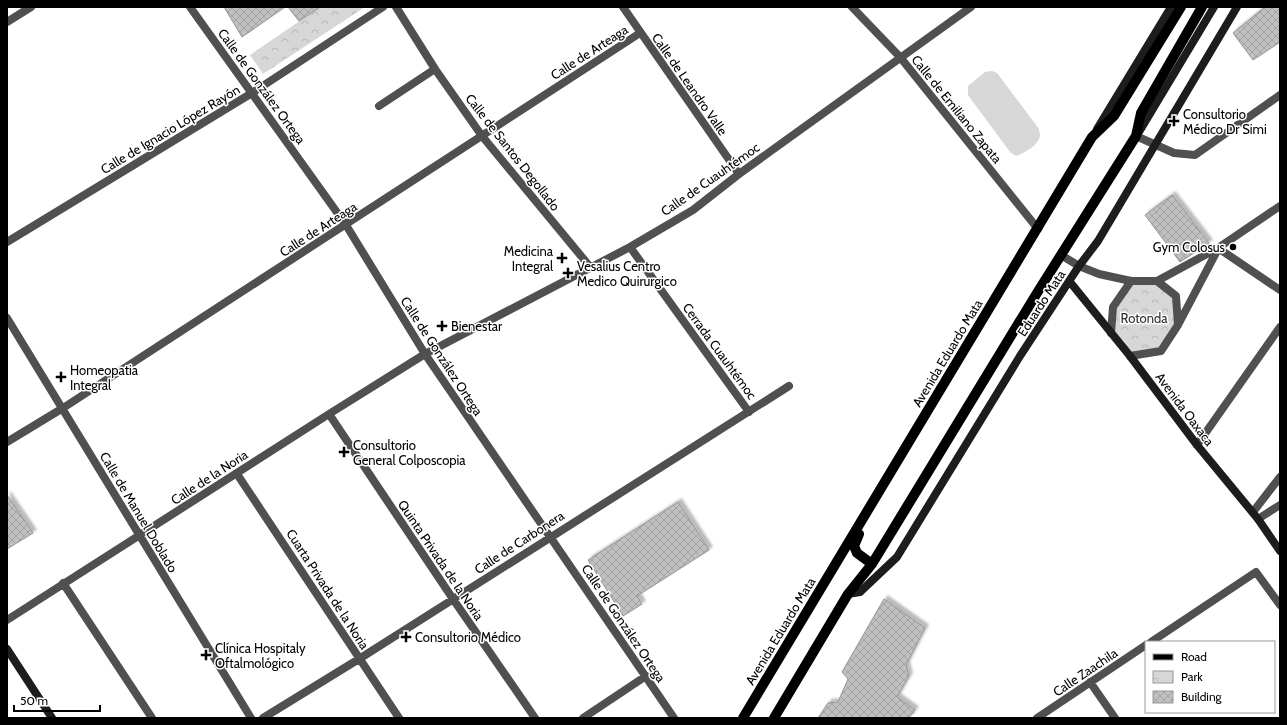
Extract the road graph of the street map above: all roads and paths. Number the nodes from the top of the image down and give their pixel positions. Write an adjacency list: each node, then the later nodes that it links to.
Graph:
1 (31, 7): 14 (street)
2 (190, 7): 18 (street, Calle de González Ortega)
3 (383, 7): 18 (street, Calle de Ignacio López Rayón)
4 (396, 7): 17 (street, Calle de Santos Degollado)
5 (623, 7): 15 (street, Calle de Leandro Valle)
6 (852, 7): 16 (street, Calle de Emiliano Zapata)
7 (971, 7): 16 (street, Calle de Cuauhtémoc)
8 (1171, 7): 23 (street)
9 (1181, 7): 23 (main road, Avenida Eduardo Mata)
10 (1202, 7): 22 (main road)
11 (1214, 7): 22 (street)
12 (1241, 7): 13 (street)
13 (1235, 10): 24 (street, Eduardo Mata)
14 (7, 22)
15 (640, 33): 21 (street, Calle de Arteaga); 25 (street, Calle de Leandro Valle)
16 (900, 57): 25 (street, Calle de Cuauhtémoc); 28 (street, Calle de Emiliano Zapata)
17 (435, 69): 20 (street); 21 (street, Calle de Santos Degollado)
18 (252, 93): 27 (street, Calle de González Ortega); 29 (street, Calle de Ignacio López Rayón)
19 (1280, 95): 24 (street)
20 (379, 106)
21 (482, 136): 27 (street, Calle de Arteaga); 34 (street, Calle de Santos Degollado)
22 (1136, 136): 24 (street); 32 (main road)
23 (1092, 137): 28 (main road, Avenida Eduardo Mata)
24 (1155, 144): 33 (street, Eduardo Mata)
25 (739, 174): 30 (street, Calle de Cuauhtémoc)
26 (1280, 206): 31 (street)
27 (346, 225): 43 (street, Calle de González Ortega); 46 (street, Calle de Arteaga)
28 (1038, 229): 53 (main road, Avenida Eduardo Mata)
29 (7, 242)
30 (630, 247): 34 (street, Calle de Cuauhtémoc); 47 (street, Cerrada Cuauhtémoc)
31 (1218, 248): 36 (street); 38 (street); 40 (street)
32 (1061, 255): 33 (street); 59 (main road)
33 (1079, 266): 35 (street); 37 (street, Eduardo Mata)
34 (590, 268): 43 (street, Calle de Cuauhtémoc)
35 (1131, 281): 36 (street); 42 (street)
36 (1157, 281): 40 (street)
37 (1070, 282): 42 (street, Avenida Oaxaca); 61 (street, Eduardo Mata)
38 (1280, 290)
39 (7, 318): 46 (street, Calle de Manuel Doblado)
40 (1178, 325): 44 (street)
41 (1280, 327): 50 (street)
42 (1111, 333): 44 (street, Avenida Oaxaca)
43 (425, 354): 48 (street, Calle de la Noria); 57 (street, Calle de González Ortega)
44 (1130, 356): 50 (street, Avenida Oaxaca)
45 (789, 386): 47 (street, Calle de Carbonera)
46 (63, 408): 49 (street, Calle de Arteaga); 56 (street, Calle de Manuel Doblado)
47 (748, 412): 57 (street, Calle de Carbonera)
48 (329, 414): 51 (street, Calle de la Noria); 62 (street, Quinta Privada de la Noria)
49 (7, 442)
50 (1197, 445): 55 (street, Avenida Oaxaca)
51 (237, 474): 56 (street, Calle de la Noria); 68 (street, Cuarta Privada de la Noria)
52 (1280, 477): 55 (street)
53 (887, 478): 59 (main road); 79 (main road, Avenida Eduardo Mata)
54 (1280, 505): 55 (street)
55 (1255, 516): 58 (street, Avenida Oaxaca)
56 (139, 536): 60 (street, Calle de la Noria); 73 (street, Calle de Manuel Doblado)
57 (550, 537): 62 (street, Calle de Carbonera); 69 (street, Calle de González Ortega)
58 (1280, 551)
59 (872, 564): 61 (main road)
60 (63, 584): 64 (street, Calle de la Noria); 72 (street)
61 (848, 594): 80 (main road)
62 (453, 599): 68 (street, Calle de Carbonera); 76 (street, Quinta Privada de la Noria)
63 (1280, 605): 65 (street)
64 (7, 620)
65 (1152, 641)
66 (1145, 646): 70 (street, Calle Zaachila)
67 (7, 649): 71 (street)
68 (359, 659): 74 (street, Calle de Carbonera); 75 (street, Cuarta Privada de la Noria)
69 (646, 676): 77 (street); 78 (street, Calle de González Ortega)
70 (1090, 682): 81 (street, Calle Zaachila); 82 (street)
71 (52, 718)
72 (152, 718)
73 (251, 718)
74 (263, 718)
75 (399, 718)
76 (535, 718)
77 (584, 718)
78 (674, 718)
79 (743, 718)
80 (774, 718)
81 (1036, 718)
82 (1114, 718)

